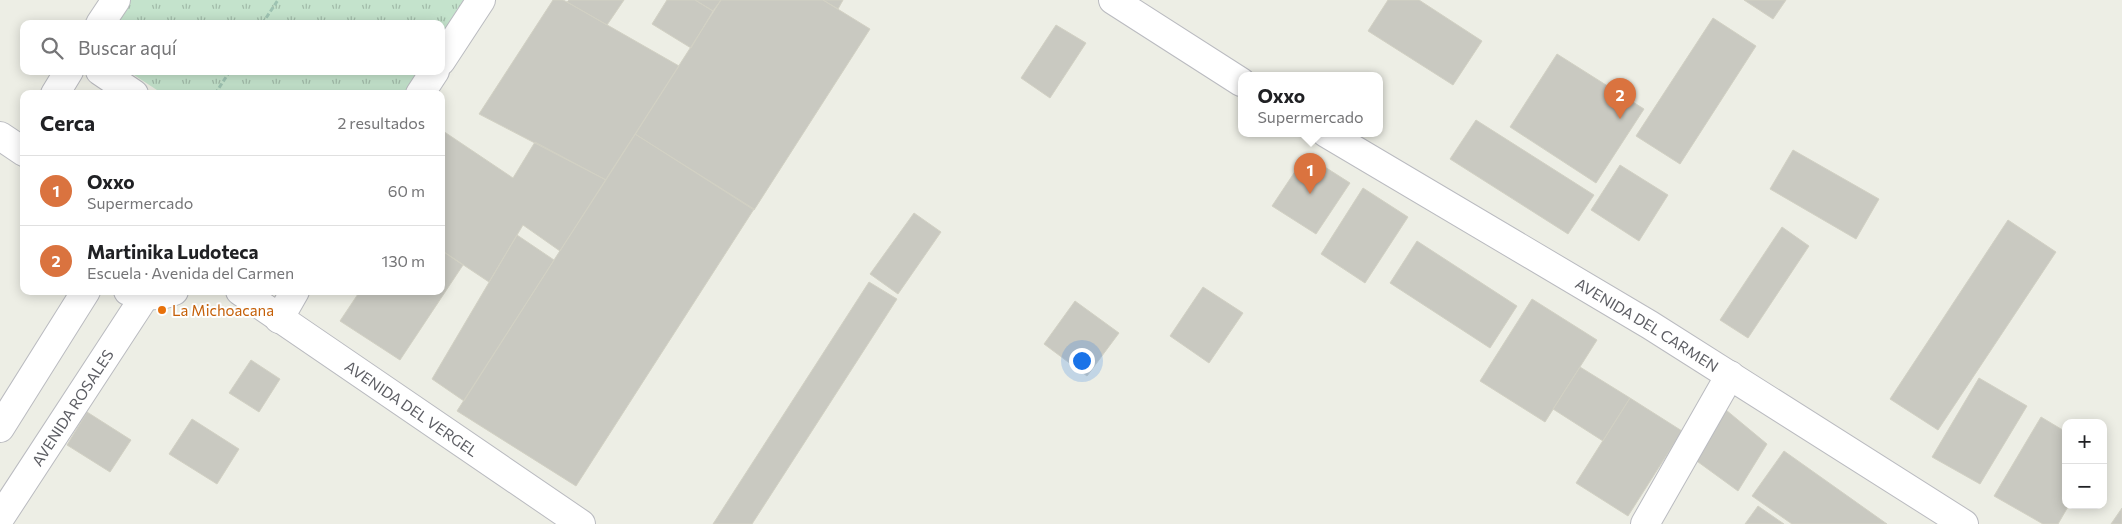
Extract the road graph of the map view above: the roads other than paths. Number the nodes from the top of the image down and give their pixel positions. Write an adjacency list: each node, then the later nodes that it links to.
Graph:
1 (116, 0): 4 (street)
2 (482, 0): 5 (street)
3 (1113, 0): 9 (street)
4 (103, 20)
5 (445, 56)
6 (67, 75): 10 (street)
7 (106, 75): 11 (street)
8 (432, 75): 12 (street)
9 (1238, 80)
10 (57, 90)
11 (128, 90)
12 (423, 90)
13 (1333, 137): 19 (street, AVENIDA DEL CARMEN)
14 (83, 295): 20 (street)
15 (136, 295): 21 (street, AVENIDA ROSALES)
16 (246, 295): 18 (street, AVENIDA DEL VERGEL)
17 (293, 295): 18 (street)
18 (279, 319): 22 (street, AVENIDA DEL VERGEL)
19 (1730, 375): 23 (street); 24 (street, AVENIDA DEL CARMEN)
20 (0, 428)
21 (0, 518)
22 (582, 524)
23 (1645, 524)
24 (1964, 524)

